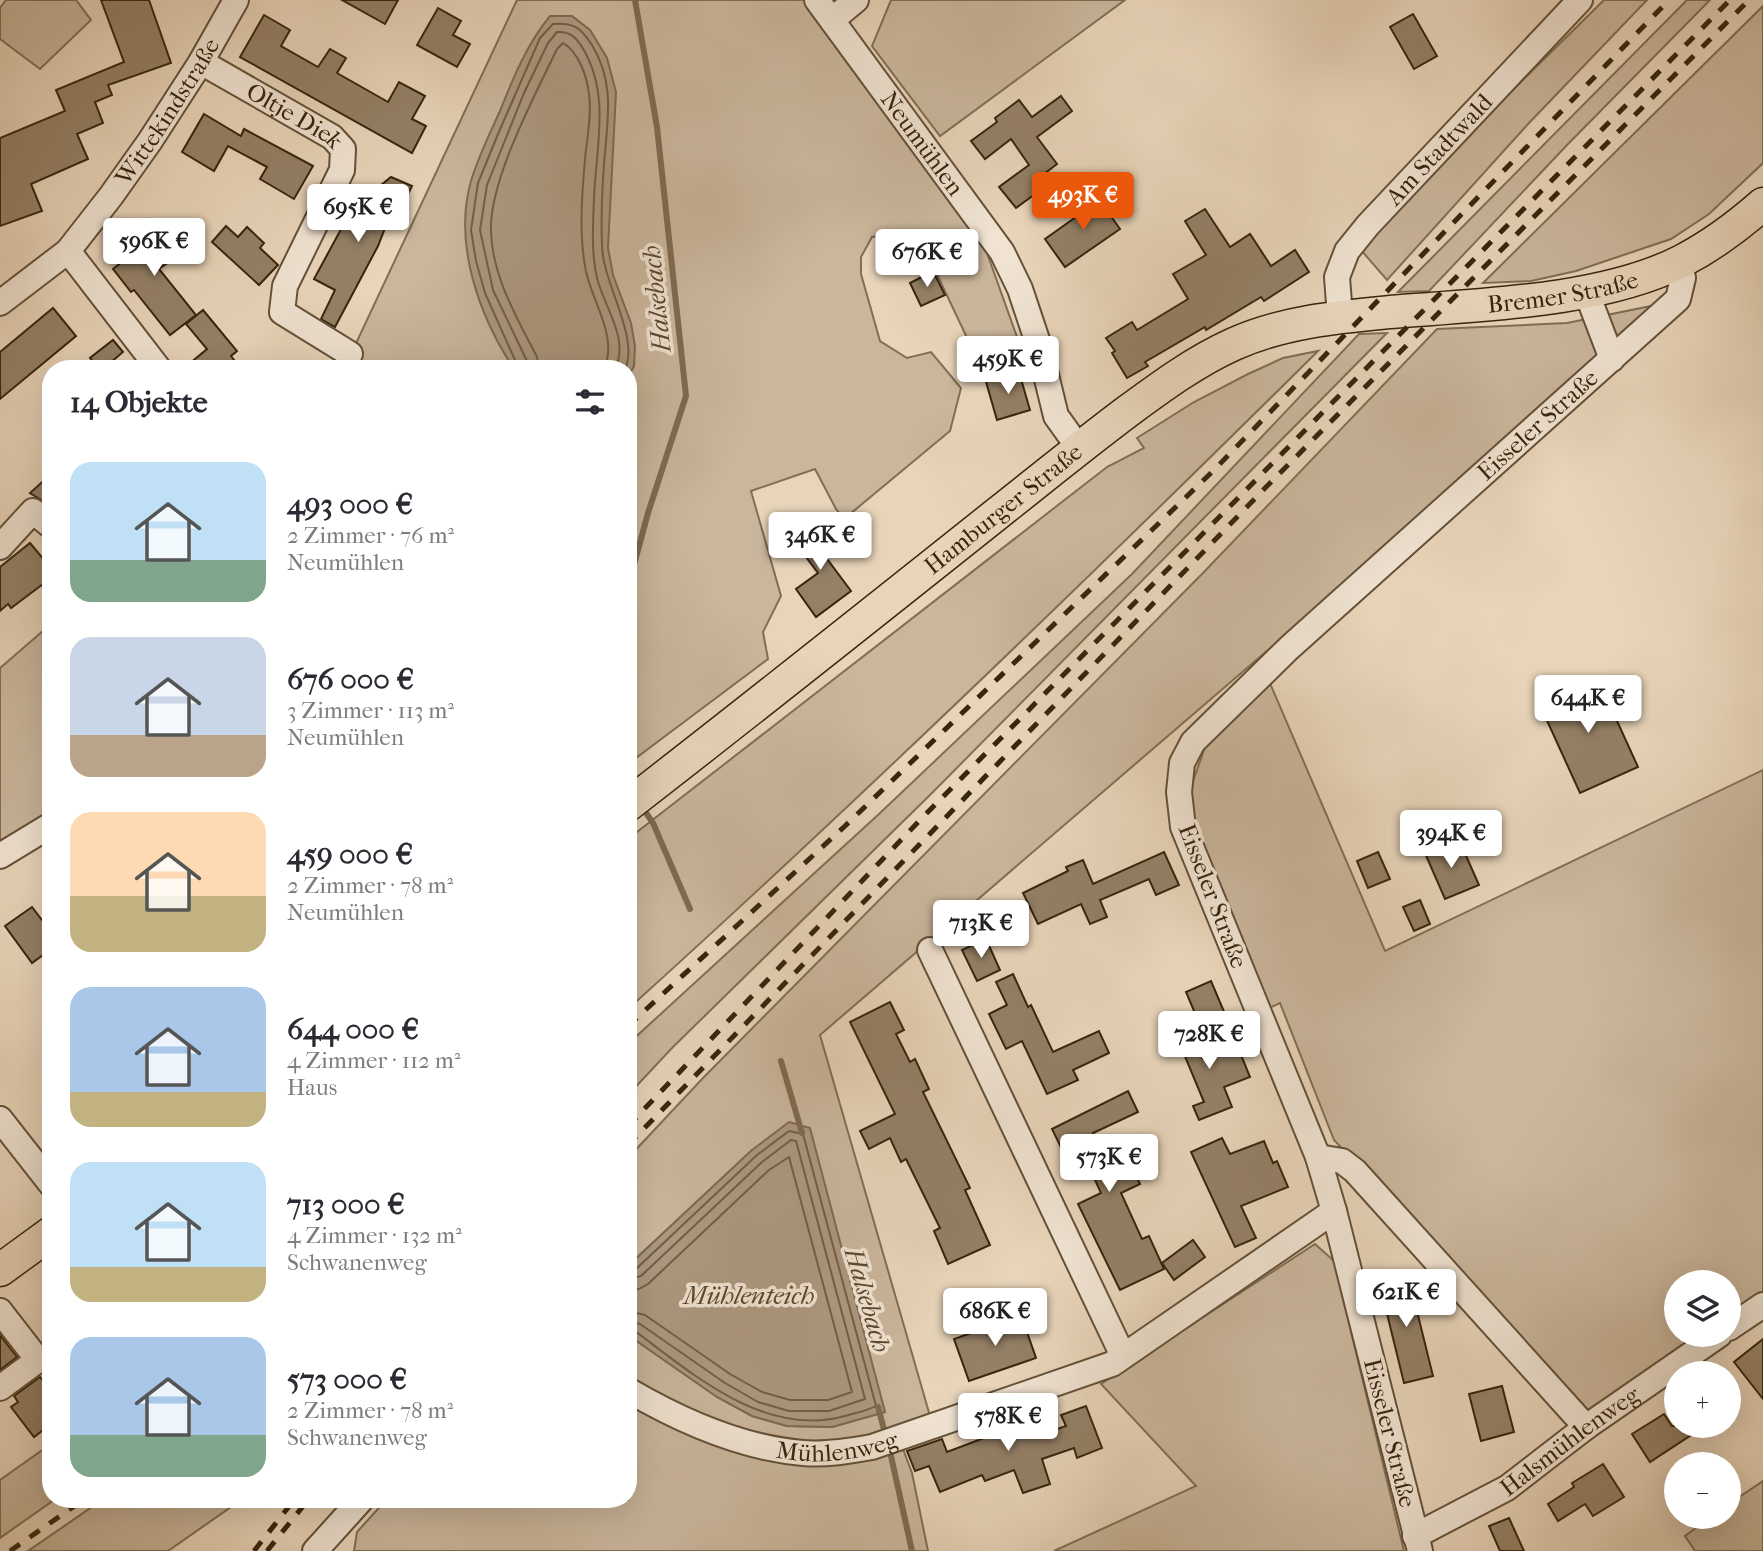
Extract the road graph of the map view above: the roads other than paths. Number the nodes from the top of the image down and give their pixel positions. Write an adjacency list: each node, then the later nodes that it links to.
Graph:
1 (236, 0): 6 (street, Wittekindstraße)
2 (817, 0): 5 (street, Neumühlen)
3 (856, 0): 5 (street)
4 (1580, 0): 12 (street, Am Stadtwald)
5 (832, 20): 16 (street, Neumühlen)
6 (201, 62): 8 (street, Wittekindstraße); 13 (street, Oltje Diek)
7 (1763, 204): 9 (main road, Bremer Straße)
8 (68, 251): 11 (street, Wittekindstraße); 15 (street)
9 (1680, 262): 10 (main road, Bremer Straße); 14 (street, Eisseler Straße)
10 (1586, 291): 12 (main road, Bremer Straße); 14 (street, Eisseler Straße)
11 (0, 303)
12 (1340, 317): 16 (main road, Hamburger Straße)
13 (350, 354)
14 (1612, 359): 24 (street, Eisseler Straße)
15 (152, 360)
16 (1079, 448): 19 (main road, Hamburger Straße)
17 (42, 518): 18 (street)
18 (0, 547)
19 (640, 796)
20 (42, 830): 21 (street)
21 (0, 856)
22 (930, 950): 33 (street)
23 (0, 1119): 25 (street)
24 (1318, 1157): 26 (street, Eisseler Straße); 36 (street)
25 (42, 1173)
26 (1334, 1211): 33 (street, Mühlenweg); 38 (street, Eisseler Straße)
27 (42, 1240): 28 (main road)
28 (0, 1270)
29 (1763, 1305): 31 (street)
30 (0, 1311): 34 (street)
31 (1741, 1320)
32 (1702, 1347): 36 (street, Halsmühlenweg)
33 (1123, 1356): 35 (street, Mühlenweg)
34 (0, 1388)
35 (637, 1395)
36 (1586, 1427): 38 (street, Halsmühlenweg)
37 (354, 1508): 39 (street)
38 (1418, 1544)
39 (315, 1551)

